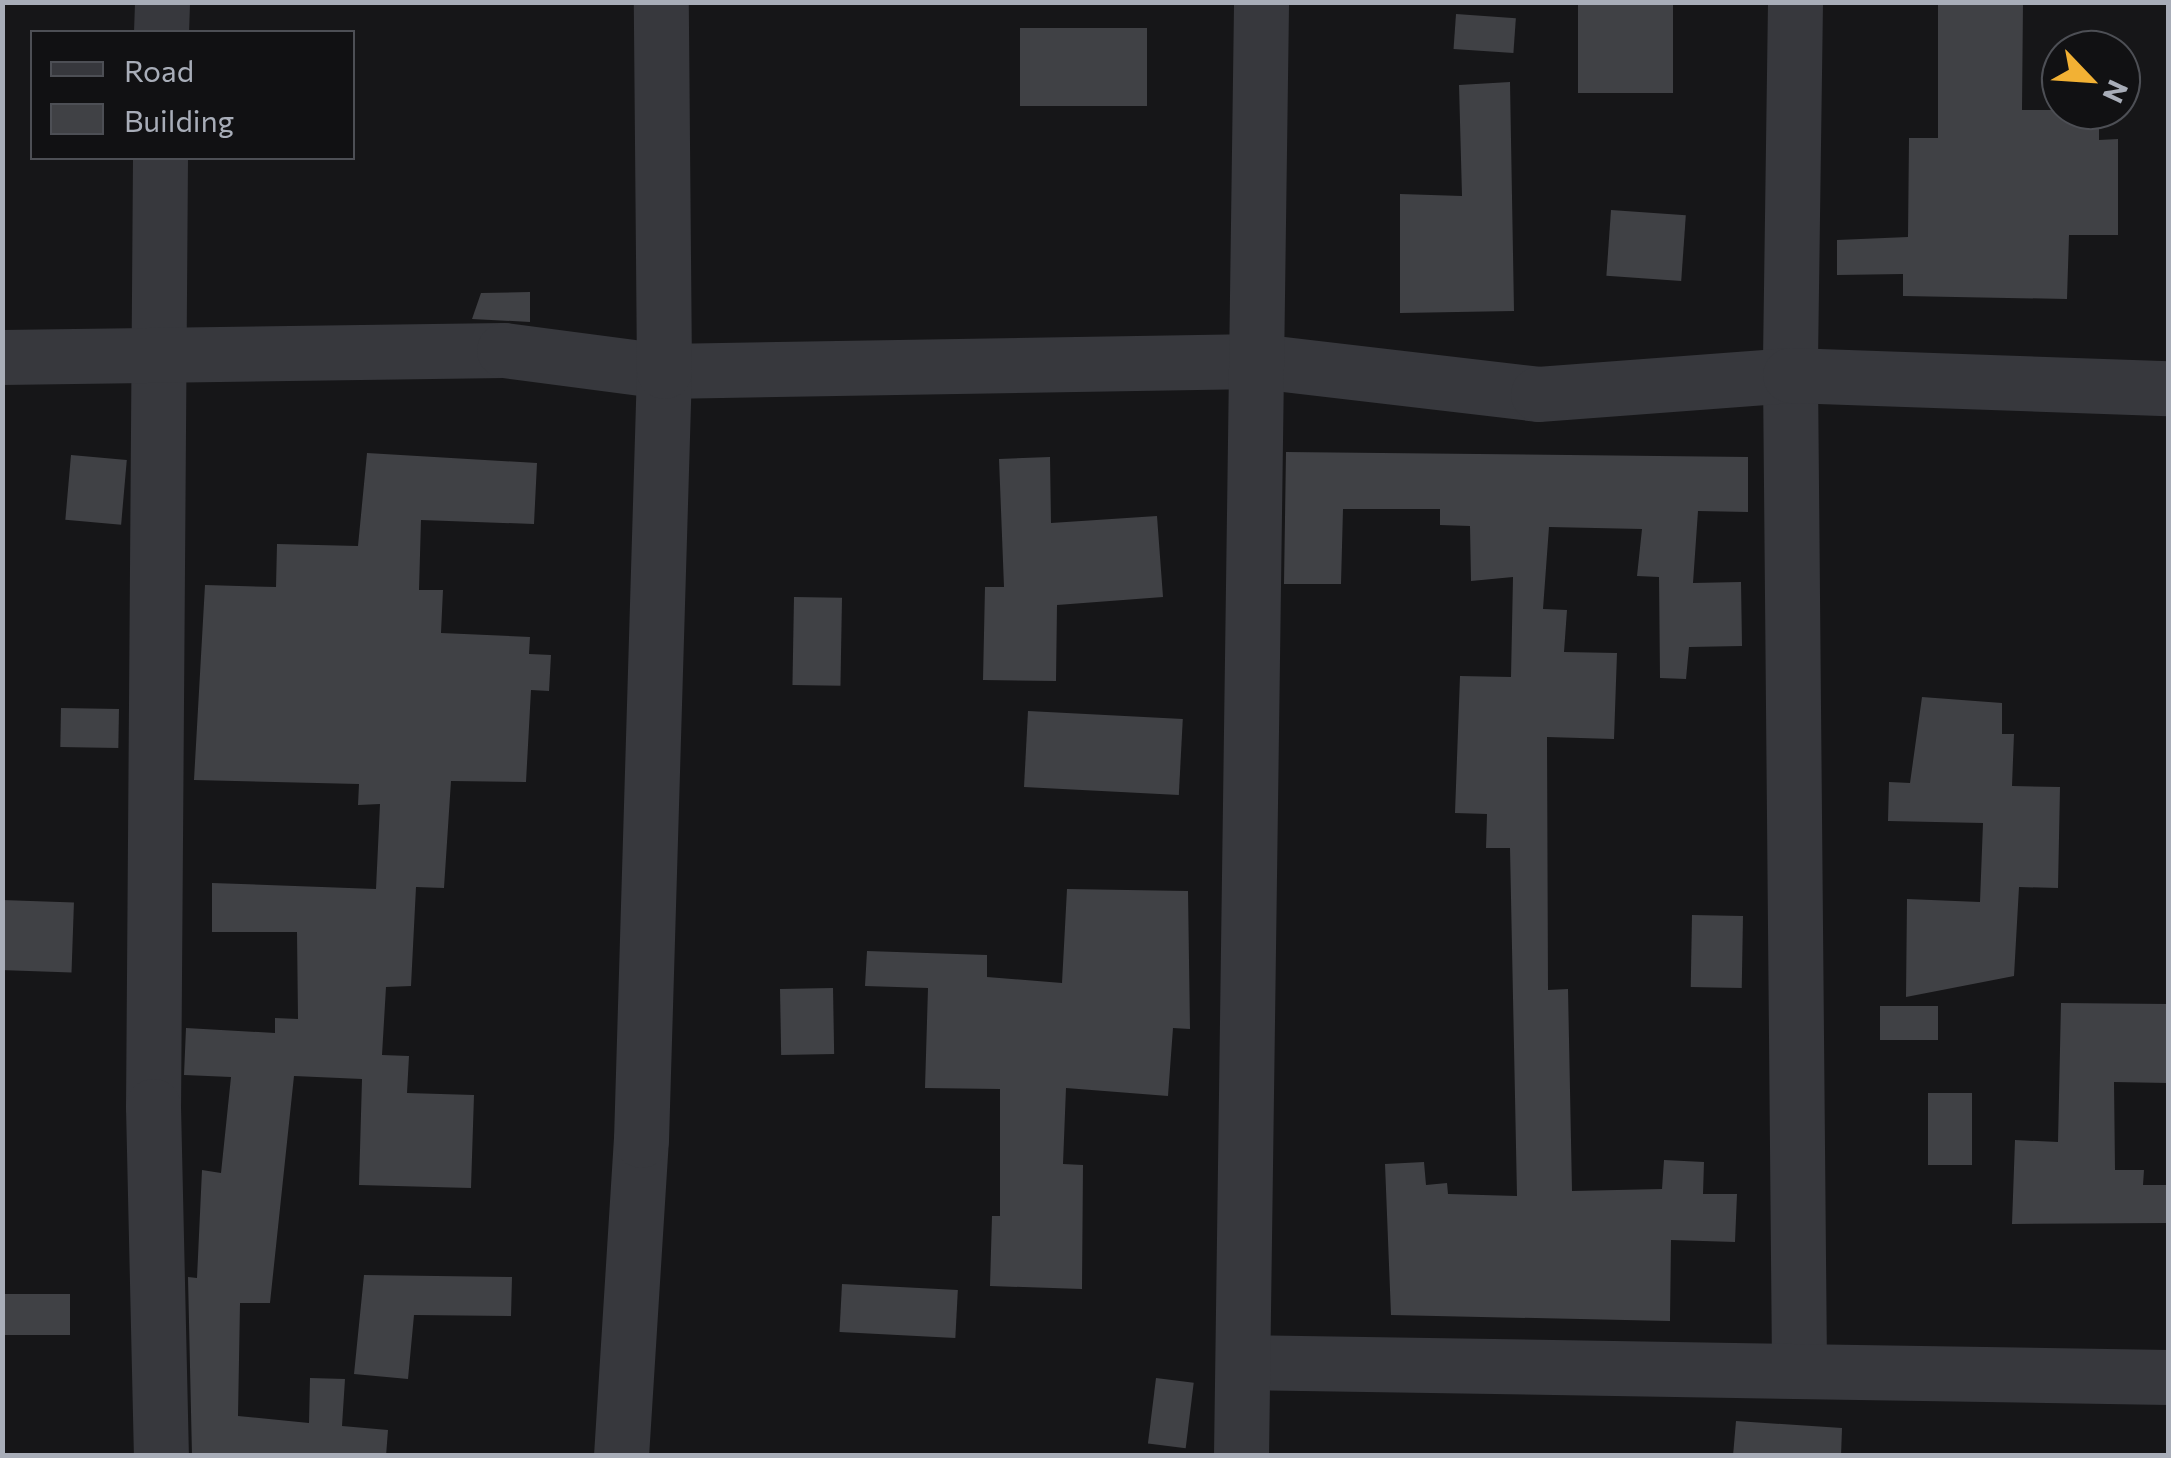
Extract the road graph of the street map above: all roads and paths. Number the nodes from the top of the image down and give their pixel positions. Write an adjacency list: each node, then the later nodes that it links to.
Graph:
1 (162, 2): 5 (street)
2 (662, 2): 10 (street)
3 (1262, 2): 9 (street)
4 (1794, 2): 11 (street)
5 (162, 30)
6 (160, 160): 7 (street)
7 (158, 353): 8 (street); 10 (street); 16 (street)
8 (2, 357)
9 (1258, 361): 10 (street); 11 (street); 13 (street)
10 (664, 371): 17 (street)
11 (1790, 375): 12 (street); 14 (street)
12 (2168, 388)
13 (1243, 1362): 14 (street); 18 (street)
14 (1799, 1371): 15 (street)
15 (2168, 1377)
16 (162, 1456)
17 (621, 1456)
18 (1241, 1456)

